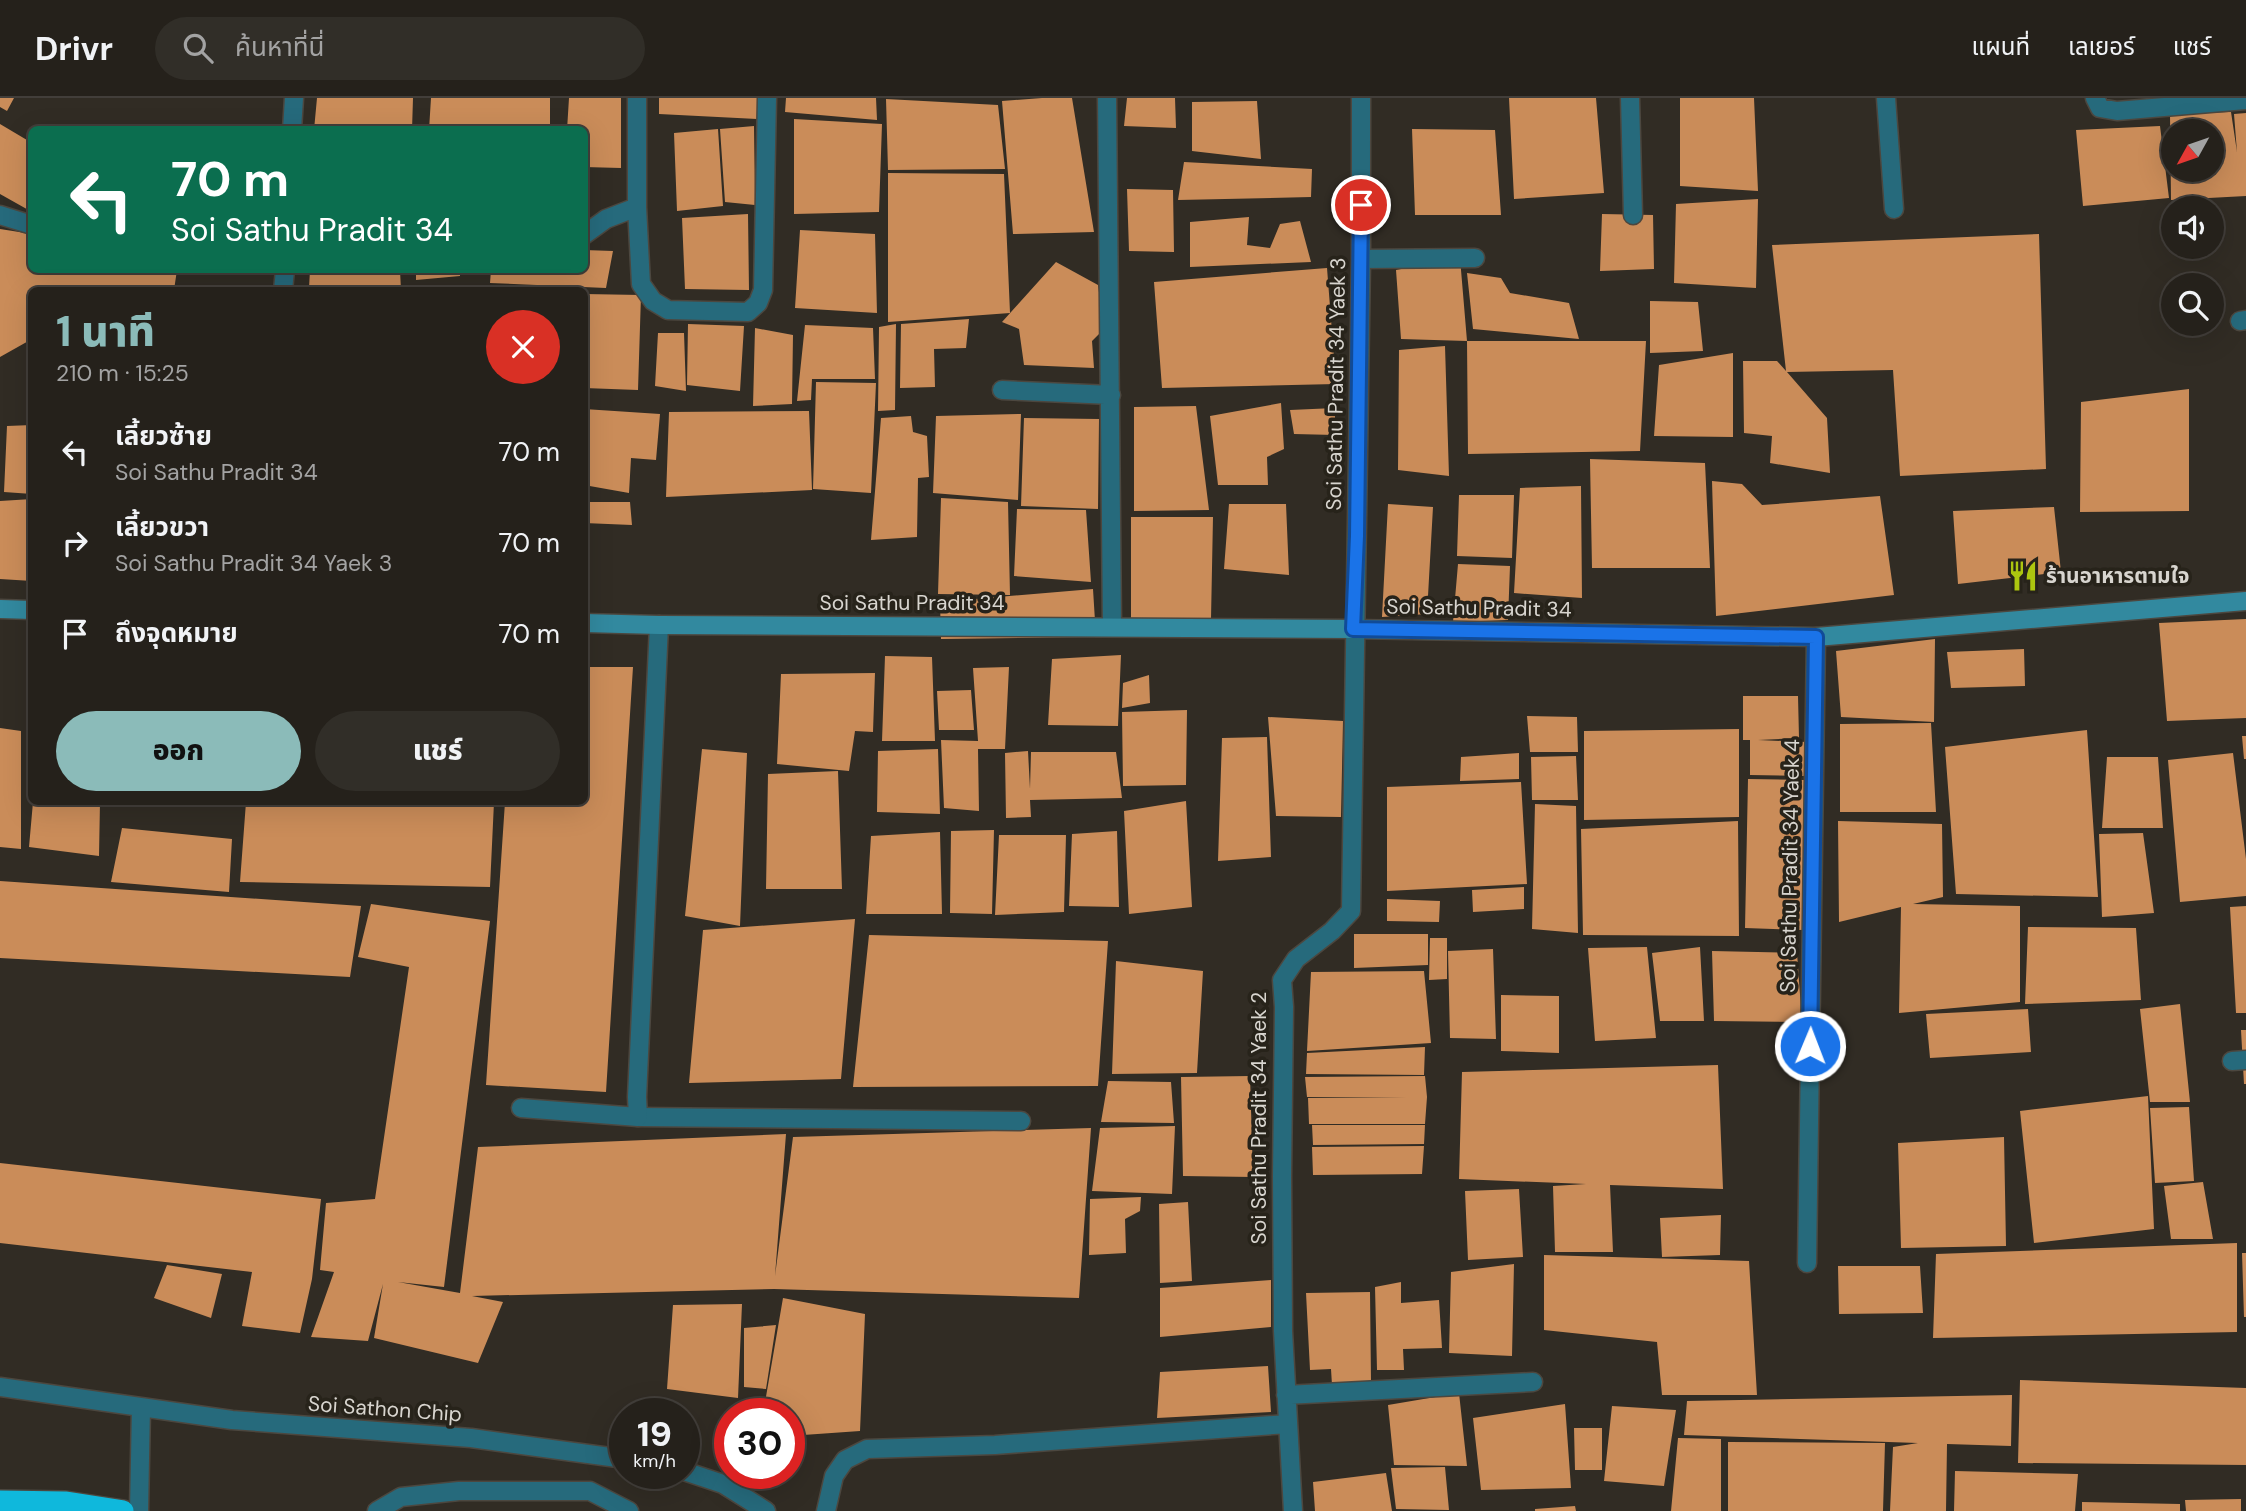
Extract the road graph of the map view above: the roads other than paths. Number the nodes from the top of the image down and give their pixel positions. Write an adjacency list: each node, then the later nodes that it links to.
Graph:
1 (294, 98): 10 (street)
2 (637, 98): 11 (street)
3 (767, 98): 11 (street)
4 (1107, 98): 20 (street)
5 (1361, 98): 18 (street, Soi Sathu Pradit 34 Yaek 3)
6 (1630, 98): 14 (street)
7 (1885, 98): 12 (street)
8 (2095, 98): 9 (street)
9 (2246, 100)
10 (292, 126)
11 (637, 207): 16 (street)
12 (1894, 209)
13 (0, 215): 15 (street)
14 (1633, 215)
15 (28, 224)
16 (588, 232)
17 (1475, 258): 18 (street)
18 (1361, 259): 27 (street, Soi Sathu Pradit 34 Yaek 3)
19 (1002, 390): 20 (street)
20 (1111, 395): 26 (street)
21 (2246, 601): 28 (street, Soi Sathu Pradit 34)
22 (0, 609): 23 (street)
23 (28, 610)
24 (588, 623): 25 (street, Soi Sathu Pradit 34)
25 (659, 625): 26 (street, Soi Sathu Pradit 34); 30 (street)
26 (1112, 627): 27 (street, Soi Sathu Pradit 34)
27 (1353, 629): 28 (street, Soi Sathu Pradit 34); 35 (street, Soi Sathu Pradit 34 Yaek 2)
28 (1816, 637): 32 (street, Soi Sathu Pradit 34 Yaek 4)
29 (521, 1108): 30 (street)
30 (638, 1117): 31 (street)
31 (1021, 1121)
32 (1807, 1263)
33 (1533, 1382): 35 (street)
34 (0, 1387): 36 (street, Soi Sathon Chip)
35 (1286, 1395): 37 (street, Soi Sathu Pradit 34 Yaek 2)
36 (141, 1407): 38 (street, Soi Sathon Chip); 42 (street)
37 (1288, 1424): 46 (street); 47 (street, Soi Sathu Pradit 34 Yaek 2)
38 (609, 1457)
39 (700, 1476): 45 (street)
40 (0, 1501): 41 (highway)
41 (122, 1511)
42 (139, 1511)
43 (377, 1511): 44 (street)
44 (629, 1511)
45 (766, 1511)
46 (826, 1511)
47 (1293, 1511)

